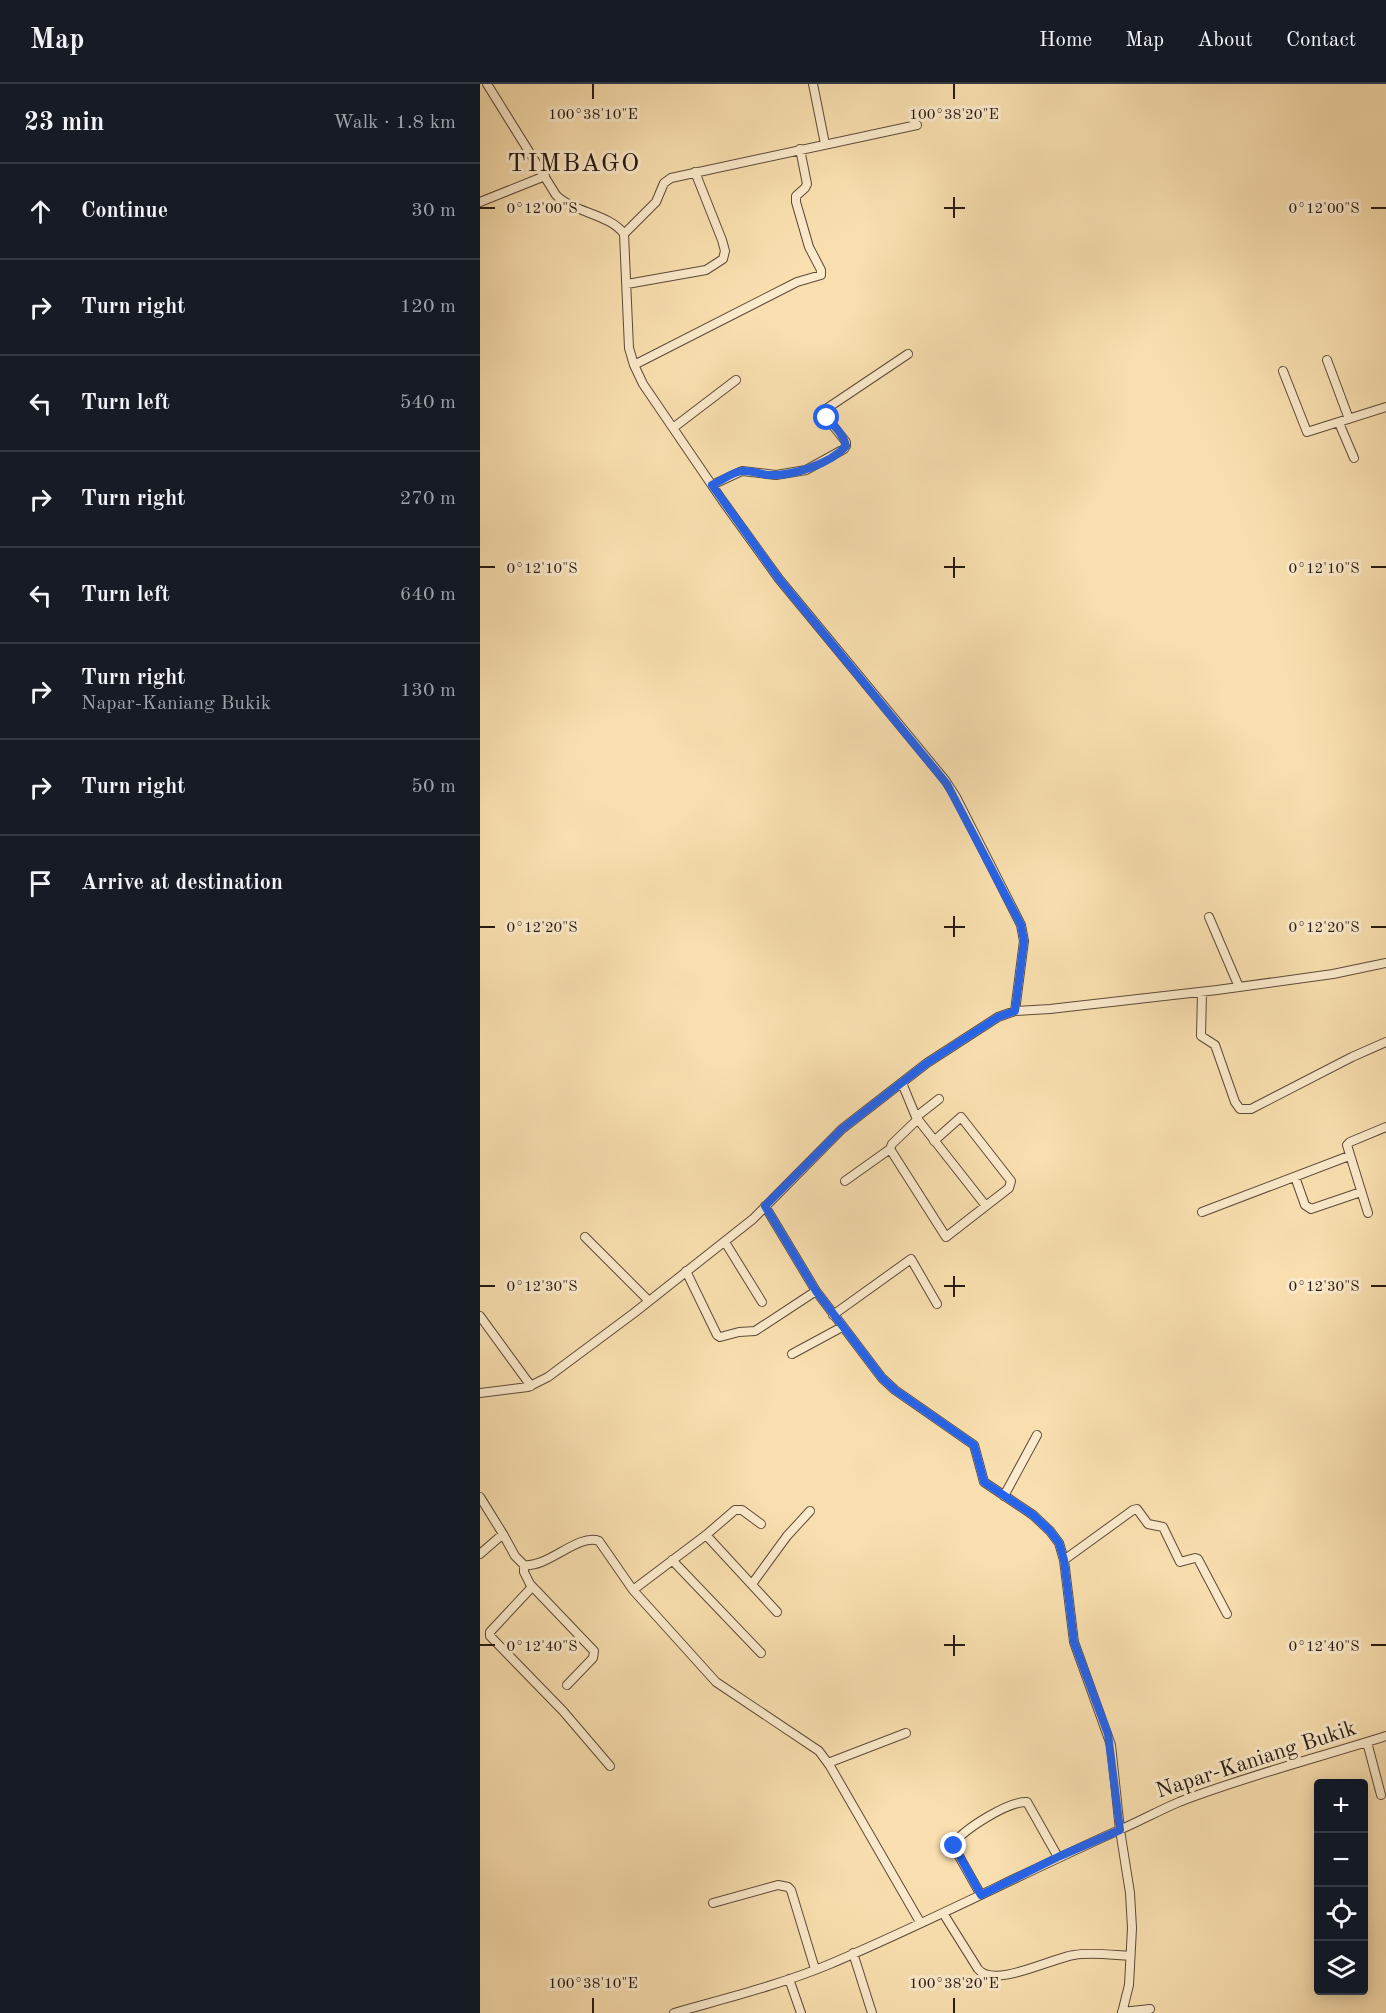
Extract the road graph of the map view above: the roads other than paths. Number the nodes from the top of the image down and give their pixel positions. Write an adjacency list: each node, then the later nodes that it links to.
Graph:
1 (487, 84): 7 (street)
2 (813, 84): 4 (street)
3 (917, 125): 4 (street)
4 (825, 144): 5 (street)
5 (800, 150): 6 (street); 13 (street)
6 (695, 172): 9 (street); 10 (street)
7 (545, 176): 8 (street); 9 (street)
8 (480, 202)
9 (620, 229): 10 (street)
10 (627, 284): 13 (street)
11 (908, 354): 21 (street)
12 (1327, 360): 17 (street)
13 (634, 365): 19 (street)
14 (1283, 371): 18 (street)
15 (736, 380): 19 (street)
16 (1386, 407): 17 (street)
17 (1349, 420): 18 (street)
18 (1339, 423): 20 (street)
19 (673, 428): 21 (street)
20 (1354, 458)
21 (712, 485): 26 (street)
22 (1209, 917): 24 (street)
23 (1386, 963): 24 (street)
24 (1239, 987): 25 (street)
25 (1202, 992): 26 (street); 27 (street)
26 (1015, 1011): 28 (street)
27 (1386, 1042)
28 (902, 1083): 30 (street); 38 (street)
29 (939, 1099): 30 (street)
30 (916, 1118): 32 (street); 33 (street)
31 (1386, 1127): 34 (street)
32 (934, 1141): 39 (street); 39 (street)
33 (890, 1149): 36 (street); 39 (street)
34 (1349, 1156): 35 (street); 37 (street)
35 (1295, 1177): 37 (street); 40 (street)
36 (845, 1181)
37 (1361, 1192): 41 (street)
38 (765, 1206): 43 (street); 45 (street)
39 (986, 1206)
40 (1202, 1212)
41 (1368, 1213)
42 (585, 1237): 46 (street)
43 (725, 1242): 44 (street); 47 (street)
44 (686, 1271): 45 (street); 46 (street)
45 (816, 1291): 49 (street)
46 (649, 1301): 53 (street)
47 (762, 1302)
48 (937, 1304): 49 (street)
49 (833, 1315): 51 (street)
50 (480, 1316): 53 (street)
51 (842, 1327): 52 (street); 56 (street)
52 (792, 1354)
53 (531, 1386): 54 (street)
54 (480, 1394)
55 (1037, 1435): 56 (street)
56 (1004, 1496): 64 (street)
57 (480, 1497): 60 (street)
58 (810, 1511): 66 (street)
59 (761, 1524): 61 (street)
60 (503, 1534): 62 (street); 65 (street)
61 (706, 1535): 63 (street); 66 (street)
62 (480, 1554)
63 (672, 1560): 68 (street); 71 (street)
64 (1064, 1560): 70 (street); 79 (street)
65 (524, 1565): 67 (street); 68 (street)
66 (752, 1584): 69 (street)
67 (532, 1587): 72 (street); 77 (street)
68 (633, 1590): 76 (street)
69 (777, 1612)
70 (1227, 1614)
71 (761, 1653)
72 (567, 1685)
73 (906, 1733): 76 (street)
74 (1386, 1736): 75 (street, Napar-Kaniang Bukik)
75 (1367, 1742): 78 (street); 79 (street, Napar-Kaniang Bukik)
76 (828, 1762): 84 (street)
77 (610, 1766)
78 (1381, 1795)
79 (1120, 1830): 80 (street, Napar-Kaniang Bukik); 86 (street)
80 (1058, 1857): 81 (street, Napar-Kaniang Bukik); 81 (street)
81 (981, 1895): 83 (street, Napar-Kaniang Bukik)
82 (712, 1903): 87 (street)
83 (943, 1913): 84 (street, Napar-Kaniang Bukik); 86 (street)
84 (920, 1922): 85 (street, Napar-Kaniang Bukik)
85 (854, 1953): 87 (street, Napar-Kaniang Bukik); 92 (street)
86 (1130, 1956): 93 (street)
87 (815, 1968): 88 (street, Napar-Kaniang Bukik)
88 (789, 1979): 90 (street, Napar-Kaniang Bukik); 91 (street)
89 (1150, 2009): 93 (street)
90 (674, 2013)
91 (801, 2013)
92 (872, 2013)
93 (1122, 2013)

